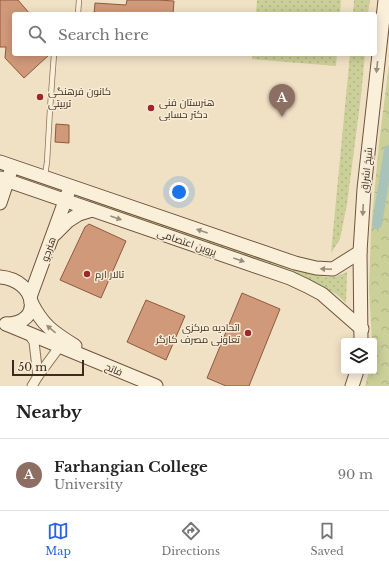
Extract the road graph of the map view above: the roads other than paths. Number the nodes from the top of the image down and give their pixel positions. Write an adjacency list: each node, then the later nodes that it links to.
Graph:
1 (79, 0): 3 (lane)
2 (385, 0): 13 (main road, شیخ اشراق, one-way to 13)
3 (78, 12)
4 (54, 56): 6 (lane)
5 (6, 164): 6 (main road, پروین اعتصامی); 7 (main road)
6 (44, 177): 8 (main road, پروین اعتصامی)
7 (4, 180): 9 (main road, پروین اعتصامی); 10 (main road)
8 (70, 186): 9 (main road, هنرجو); 13 (main road, پروین اعتصامی, one-way to 8)
9 (66, 201): 11 (main road, پروین اعتصامی); 12 (main road, هنرجو)
10 (0, 202)
11 (92, 210): 12 (main road); 18 (main road, پروین اعتصامی, one-way to 18)
12 (52, 237): 15 (main road, هنرجو)
13 (360, 252): 18 (main road, شیخ اشراق)
14 (0, 277): 15 (main road)
15 (31, 299): 16 (main road, هنرجو); 20 (main road, one-way to 15)
16 (3, 324): 17 (main road)
17 (28, 333): 19 (main road); 22 (street)
18 (362, 335)
19 (60, 346): 20 (main road); 22 (street)
20 (94, 360): 24 (main road, فاتح)
21 (356, 374): 25 (main road)
22 (38, 376): 23 (street)
23 (32, 386)
24 (156, 386)
25 (352, 386)

